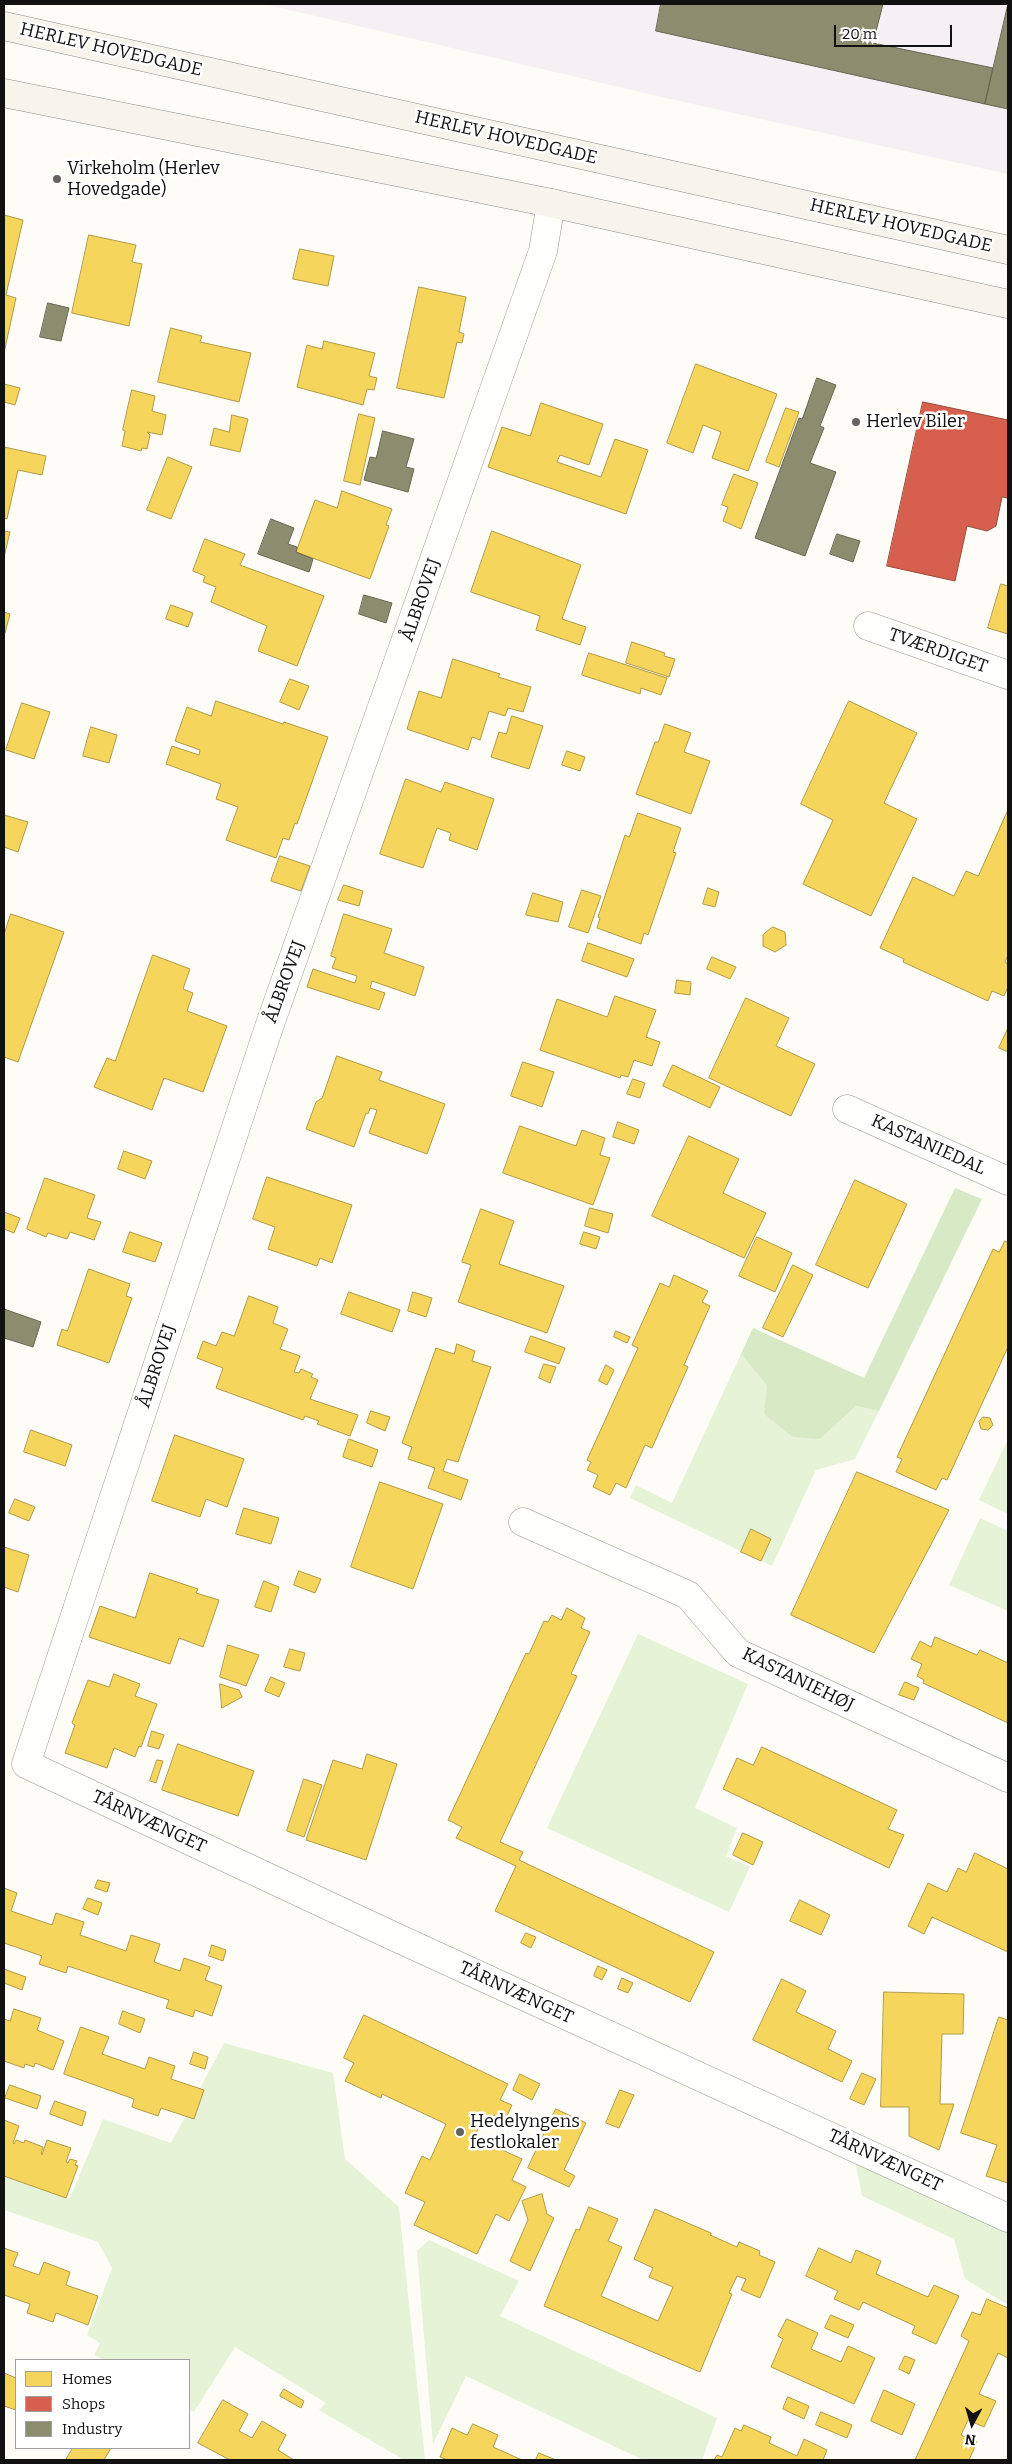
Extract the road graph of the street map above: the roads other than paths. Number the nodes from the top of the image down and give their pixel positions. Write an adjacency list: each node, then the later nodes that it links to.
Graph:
1 (4, 26): 4 (main road, HERLEV HOVEDGADE)
2 (4, 93): 3 (main road)
3 (551, 203): 5 (main road); 11 (street, ÅLBROVEJ)
4 (1008, 250)
5 (1008, 304)
6 (868, 626): 7 (street, TVÆRDIGET)
7 (1008, 675)
8 (847, 1109): 9 (street, KASTANIEDAL)
9 (1008, 1181)
10 (524, 1522): 12 (street, KASTANIEHØJ)
11 (26, 1764): 13 (street, TÅRNVÆNGET)
12 (1008, 1778)
13 (1008, 2218)

